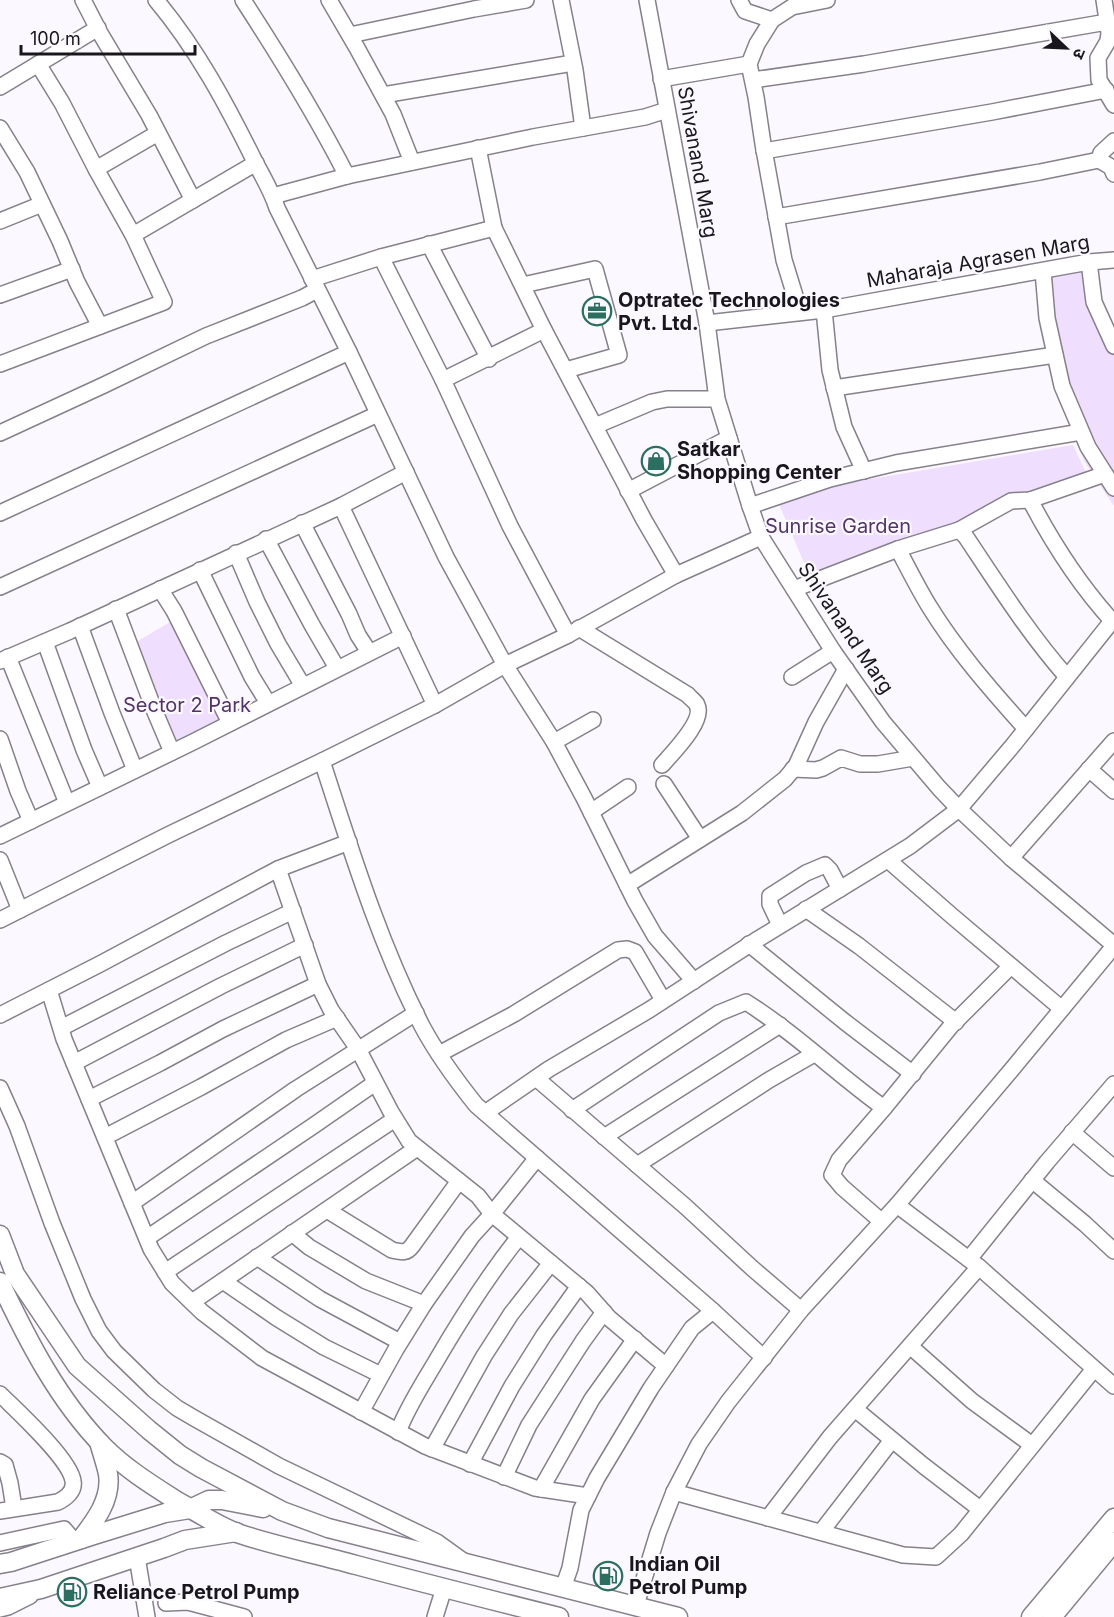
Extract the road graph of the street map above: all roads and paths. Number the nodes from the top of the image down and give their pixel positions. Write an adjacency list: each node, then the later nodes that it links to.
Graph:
1 (83, 0): 14 (street)
2 (156, 0): 34 (street)
3 (243, 0): 37 (street)
4 (329, 0): 15 (street)
5 (526, 0): 15 (street)
6 (561, 0): 16 (street)
7 (647, 0): 19 (street, Shivanand Marg)
8 (739, 0): 12 (street)
9 (827, 0): 11 (street)
10 (1104, 0): 13 (street)
11 (805, 2): 12 (street)
12 (772, 20): 18 (street)
13 (1107, 22): 20 (street); 22 (street)
14 (98, 28): 17 (street); 28 (street)
15 (350, 35): 23 (street)
16 (573, 63): 23 (street); 27 (street)
17 (39, 64): 21 (street); 35 (street)
18 (750, 64): 19 (street); 20 (street)
19 (661, 79): 25 (street, Shivanand Marg)
20 (753, 80): 31 (street)
21 (0, 87)
22 (1106, 90): 24 (street); 31 (street)
23 (383, 95): 33 (street)
24 (1114, 105)
25 (667, 110): 27 (street); 56 (street, Shivanand Marg)
26 (0, 128): 40 (street)
27 (583, 128): 30 (street)
28 (158, 133): 35 (street); 39 (street)
29 (1114, 141): 32 (street)
30 (478, 148): 33 (street); 43 (street)
31 (764, 151): 41 (street)
32 (1099, 160): 36 (street); 41 (street)
33 (412, 162): 37 (street)
34 (256, 163): 38 (street); 39 (street)
35 (96, 169): 44 (street)
36 (1114, 174)
37 (347, 176): 38 (street)
38 (273, 196): 51 (street)
39 (193, 200): 44 (street)
40 (42, 204): 42 (street); 49 (street)
41 (776, 217): 55 (street)
42 (0, 221)
43 (494, 228): 45 (street); 52 (street)
44 (133, 235): 57 (street)
45 (429, 244): 46 (street); 62 (street)
46 (381, 256): 51 (street); 65 (street)
47 (1114, 260): 48 (street, Maharaja Agrasen Marg)
48 (1089, 262): 50 (street, Maharaja Agrasen Marg); 59 (street)
49 (72, 269): 53 (street); 57 (street)
50 (1043, 271): 54 (street, Maharaja Agrasen Marg); 61 (street)
51 (314, 285): 60 (street); 71 (street)
52 (523, 285): 58 (street); 64 (street)
53 (0, 295)
54 (824, 310): 55 (street, Maharaja Agrasen Marg); 66 (street)
55 (800, 312): 56 (street, Maharaja Agrasen Marg)
56 (707, 323): 67 (street, Shivanand Marg)
57 (100, 326): 63 (street)
58 (544, 330): 62 (street); 64 (street)
59 (1113, 342)
60 (349, 352): 68 (street); 81 (street)
61 (1055, 355): 66 (street); 70 (street)
62 (489, 358): 65 (street)
63 (0, 364)
64 (566, 370): 69 (street)
65 (443, 381): 96 (street)
66 (834, 388): 73 (street)
67 (717, 399): 69 (street); 72 (street, Shivanand Marg)
68 (378, 414): 74 (street); 90 (street)
69 (595, 426): 77 (street)
70 (1081, 432): 73 (street); 75 (street)
71 (0, 433)
72 (729, 438): 77 (street); 80 (street, Shivanand Marg)
73 (864, 471): 80 (street)
74 (406, 472): 79 (street); 102 (street)
75 (1105, 474): 76 (street); 78 (street)
76 (1114, 488)
77 (628, 491): 89 (street)
78 (1030, 500): 83 (street); 94 (street)
79 (341, 506): 82 (street); 97 (street)
80 (750, 506): 84 (street, Shivanand Marg)
81 (0, 513)
82 (302, 523): 85 (street); 100 (street)
83 (958, 530): 86 (street); 106 (street)
84 (761, 537): 89 (street); 92 (street, Shivanand Marg)
85 (266, 539): 87 (street); 103 (street)
86 (898, 549): 92 (street); 112 (street)
87 (236, 553): 88 (street); 107 (street)
88 (200, 570): 91 (street); 108 (street)
89 (676, 575): 96 (street)
90 (0, 587)
91 (160, 589): 93 (street); 111 (street)
92 (794, 589): 99 (street, Shivanand Marg)
93 (116, 609): 95 (street); 116 (street)
94 (1113, 622): 106 (street)
95 (80, 626): 98 (street); 122 (street)
96 (574, 632): 102 (street); 119 (street)
97 (403, 636): 100 (street); 109 (street)
98 (45, 642): 101 (street); 124 (street)
99 (833, 651): 104 (street, Shivanand Marg); 105 (street)
100 (369, 652): 103 (street)
101 (4, 659): 127 (street)
102 (505, 665): 109 (street); 115 (street)
103 (338, 668): 107 (street)
104 (846, 669): 117 (street, Shivanand Marg); 120 (street)
105 (792, 677)
106 (1067, 677): 112 (street)
107 (303, 686): 108 (street)
108 (268, 703): 111 (street)
109 (435, 705): 118 (street)
110 (592, 720): 115 (street)
111 (230, 723): 116 (street)
112 (1026, 729): 128 (street)
113 (0, 739): 130 (street)
114 (1114, 741): 121 (street)
115 (554, 742): 129 (street)
116 (172, 752): 122 (street)
117 (913, 758): 120 (street); 128 (street, Shivanand Marg)
118 (322, 761): 133 (street); 141 (street)
119 (662, 765)
120 (793, 769): 132 (street)
121 (1089, 769): 126 (street); 134 (street)
122 (135, 770): 124 (street)
123 (664, 784): 132 (street)
124 (100, 787): 127 (street)
125 (628, 787): 129 (street)
126 (1114, 791)
127 (67, 803): 130 (street)
128 (959, 809): 134 (street, Shivanand Marg); 136 (street)
129 (591, 812): 138 (street)
130 (31, 821): 131 (street)
131 (0, 836)
132 (700, 839): 138 (street)
133 (349, 842): 137 (street); 154 (street)
134 (1011, 858): 147 (street, Shivanand Marg)
135 (0, 860): 141 (street)
136 (888, 860): 139 (street); 148 (street)
137 (278, 869): 142 (street); 151 (street)
138 (627, 885): 149 (street)
139 (840, 889): 140 (street); 144 (street)
140 (806, 909): 144 (street); 157 (street)
141 (20, 910): 143 (street)
142 (294, 911): 146 (street); 159 (street)
143 (0, 920)
144 (780, 925): 145 (street)
145 (749, 944): 149 (street); 164 (street)
146 (305, 945): 150 (street); 163 (street)
147 (1114, 946): 153 (street)
148 (1011, 966): 153 (street); 157 (street)
149 (694, 981): 152 (street)
150 (318, 984): 156 (street); 169 (street)
151 (49, 990): 155 (street); 159 (street)
152 (663, 1000): 161 (street); 165 (street)
153 (1062, 1009): 184 (street)
154 (416, 1013): 160 (street); 161 (street)
155 (0, 1015)
156 (337, 1018): 160 (street); 175 (street)
157 (956, 1022): 164 (street)
158 (780, 1025): 162 (street); 171 (street); 176 (street)
159 (61, 1028): 163 (street)
160 (358, 1049): 166 (street); 183 (street)
161 (439, 1054): 172 (street)
162 (814, 1054): 170 (street); 179 (street)
163 (74, 1063): 169 (street)
164 (913, 1074): 170 (street)
165 (536, 1078): 171 (street); 172 (street)
166 (375, 1083): 173 (street); 191 (street)
167 (1114, 1084): 174 (street)
168 (0, 1088): 243 (street)
169 (89, 1098): 175 (street)
170 (884, 1108): 187 (street)
171 (572, 1110): 176 (street)
172 (485, 1113): 178 (street)
173 (395, 1119): 177 (street); 196 (street)
174 (1072, 1132): 180 (street); 181 (street)
175 (105, 1137): 183 (street)
176 (604, 1137): 179 (street)
177 (417, 1148): 182 (street); 185 (street)
178 (537, 1158): 186 (street); 203 (street)
179 (638, 1165): 202 (street)
180 (1114, 1168)
181 (1032, 1180): 192 (street); 195 (street)
182 (459, 1181): 185 (street); 186 (street)
183 (132, 1203): 191 (street)
184 (897, 1205): 187 (street); 195 (street)
185 (327, 1210): 188 (street)
186 (492, 1214): 190 (street); 201 (street)
187 (881, 1221): 202 (street)
188 (292, 1233): 193 (street); 201 (street)
189 (0, 1234): 223 (main road)
190 (519, 1237): 194 (street); 216 (street)
191 (147, 1238): 196 (street)
192 (1114, 1251)
193 (257, 1257): 197 (street); 206 (street)
194 (550, 1263): 199 (street); 220 (street)
195 (974, 1263): 207 (street); 210 (street)
196 (165, 1272): 200 (street)
197 (224, 1281): 200 (street); 211 (street)
198 (0, 1282): 217 (main road)
199 (579, 1286): 204 (street); 222 (street)
200 (192, 1302): 215 (street)
201 (424, 1304): 206 (street)
202 (801, 1310): 208 (street)
203 (713, 1311): 208 (street); 209 (street)
204 (604, 1312): 205 (street); 224 (street)
205 (635, 1340): 209 (street); 225 (street)
206 (399, 1342): 211 (street)
207 (910, 1346): 214 (street); 219 (street)
208 (764, 1358): 226 (street)
209 (666, 1366): 227 (street)
210 (1094, 1369): 212 (street); 219 (street)
211 (381, 1375): 215 (street)
212 (1114, 1386)
213 (0, 1394): 229 (street)
214 (855, 1409): 218 (street); 233 (street)
215 (361, 1412): 216 (street)
216 (398, 1432): 220 (street)
217 (98, 1440): 232 (main road); 238 (main road)
218 (892, 1440): 230 (street); 236 (street)
219 (1032, 1445): 230 (street)
220 (432, 1449): 222 (street)
221 (0, 1462): 229 (street)
222 (470, 1464): 224 (street)
223 (201, 1468): 228 (main road); 231 (main road)
224 (504, 1477): 225 (street)
225 (542, 1489): 227 (street)
226 (674, 1492): 233 (street); 250 (street)
227 (588, 1496): 245 (street)
228 (209, 1500): 231 (main road); 232 (main road)
229 (7, 1509)
230 (980, 1509): 236 (street)
231 (282, 1511): 243 (main road)
232 (197, 1513): 235 (main road); 237 (main road); 238 (main road)
233 (768, 1518): 236 (street)
234 (1114, 1518): 257 (main road)
235 (236, 1532): 237 (main road); 244 (main road)
236 (821, 1532)
237 (185, 1540): 241 (main road)
238 (78, 1541): 240 (street); 242 (main road)
239 (1114, 1542): 258 (main road)
240 (0, 1543)
241 (137, 1557): 246 (main road); 252 (street)
242 (5, 1563): 247 (main road)
243 (467, 1564): 245 (main road)
244 (444, 1588): 254 (street); 255 (main road)
245 (563, 1588): 250 (main road)
246 (41, 1589): 247 (main road); 251 (street)
247 (21, 1594): 248 (main road)
248 (0, 1598)
249 (166, 1603): 253 (street)
250 (636, 1605): 256 (main road)
251 (0, 1609)
252 (147, 1617)
253 (244, 1617)
254 (435, 1617)
255 (559, 1617)
256 (678, 1617)
257 (1031, 1617)
258 (1052, 1617)

